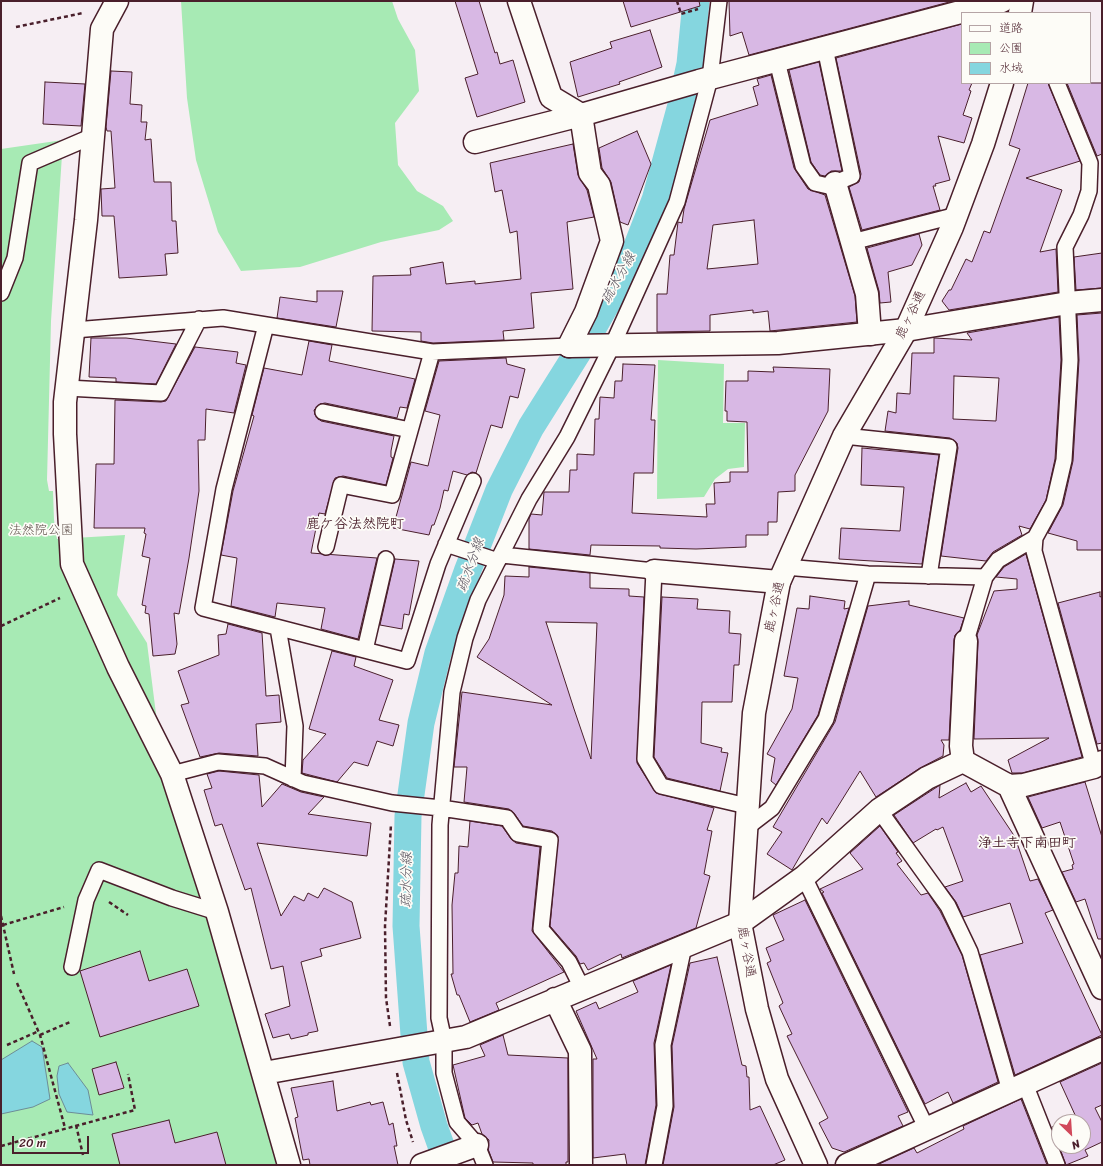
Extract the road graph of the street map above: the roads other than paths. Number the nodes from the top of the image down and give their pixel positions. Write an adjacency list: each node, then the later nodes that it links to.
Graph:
1 (117, 1): 13 (street)
2 (519, 1): 12 (street)
3 (719, 1): 9 (lane)
4 (1002, 1): 7 (street)
5 (1022, 1): 6 (street)
6 (1020, 12)
7 (825, 48): 8 (street); 15 (lane)
8 (777, 61): 9 (street); 15 (lane)
9 (704, 79): 12 (street); 26 (lane)
10 (1002, 84): 16 (street, 鹿ヶ谷通)
11 (1057, 84): 20 (lane)
12 (581, 115): 14 (street); 26 (street)
13 (93, 136): 18 (lane); 23 (street)
14 (475, 142)
15 (835, 183): 17 (street)
16 (957, 215): 17 (lane); 24 (street, 鹿ヶ谷通)
17 (852, 242): 25 (street)
18 (1, 293)
19 (1102, 300): 20 (street)
20 (1068, 303): 24 (street); 33 (lane)
21 (199, 320): 22 (lane); 23 (lane); 28 (lane)
22 (266, 325): 27 (lane); 43 (lane)
23 (74, 330): 28 (street)
24 (906, 330): 25 (street); 31 (street, 鹿ヶ谷通)
25 (870, 334): 26 (street)
26 (588, 345): 27 (lane); 36 (lane)
27 (432, 352): 30 (lane)
28 (67, 388): 48 (street)
29 (323, 412): 30 (lane)
30 (410, 430): 35 (lane)
31 (844, 436): 40 (street, 鹿ヶ谷通); 41 (lane)
32 (473, 481): 34 (lane)
33 (1036, 538): 42 (lane); 47 (lane)
34 (450, 546): 36 (lane); 45 (lane)
35 (326, 547)
36 (496, 558): 38 (lane); 52 (lane)
37 (386, 559): 45 (lane)
38 (654, 571): 40 (street); 51 (lane)
39 (868, 574): 40 (lane); 41 (lane); 54 (lane)
40 (782, 575): 51 (street, 鹿ヶ谷通)
41 (929, 576): 42 (lane)
42 (985, 578): 44 (lane)
43 (278, 628): 45 (lane); 49 (lane)
44 (966, 641): 46 (street)
45 (366, 650)
46 (963, 761): 50 (street); 53 (street)
47 (1100, 766): 50 (street)
48 (172, 774): 49 (lane); 56 (street)
49 (293, 779): 52 (lane)
50 (1009, 786): 61 (street)
51 (746, 806): 54 (street, 鹿ヶ谷通)
52 (436, 807): 60 (lane); 63 (lane)
53 (879, 810): 55 (street); 66 (lane)
54 (746, 828): 57 (street, 鹿ヶ谷通)
55 (804, 877): 57 (street); 67 (lane)
56 (218, 912): 59 (lane); 65 (street)
57 (740, 923): 58 (street); 74 (street, 鹿ヶ谷通)
58 (684, 946): 60 (street); 73 (lane)
59 (72, 967)
60 (582, 988): 62 (street)
61 (1102, 988)
62 (555, 999): 63 (street); 72 (street)
63 (436, 1042): 65 (street); 68 (lane)
64 (1102, 1049): 66 (street)
65 (264, 1073): 70 (street)
66 (1018, 1087): 67 (street); 76 (lane)
67 (927, 1129): 75 (street)
68 (477, 1145): 69 (street); 71 (lane)
69 (437, 1160)
70 (289, 1165)
71 (485, 1165)
72 (581, 1165)
73 (654, 1165)
74 (816, 1165)
75 (847, 1165)
76 (1057, 1165)

